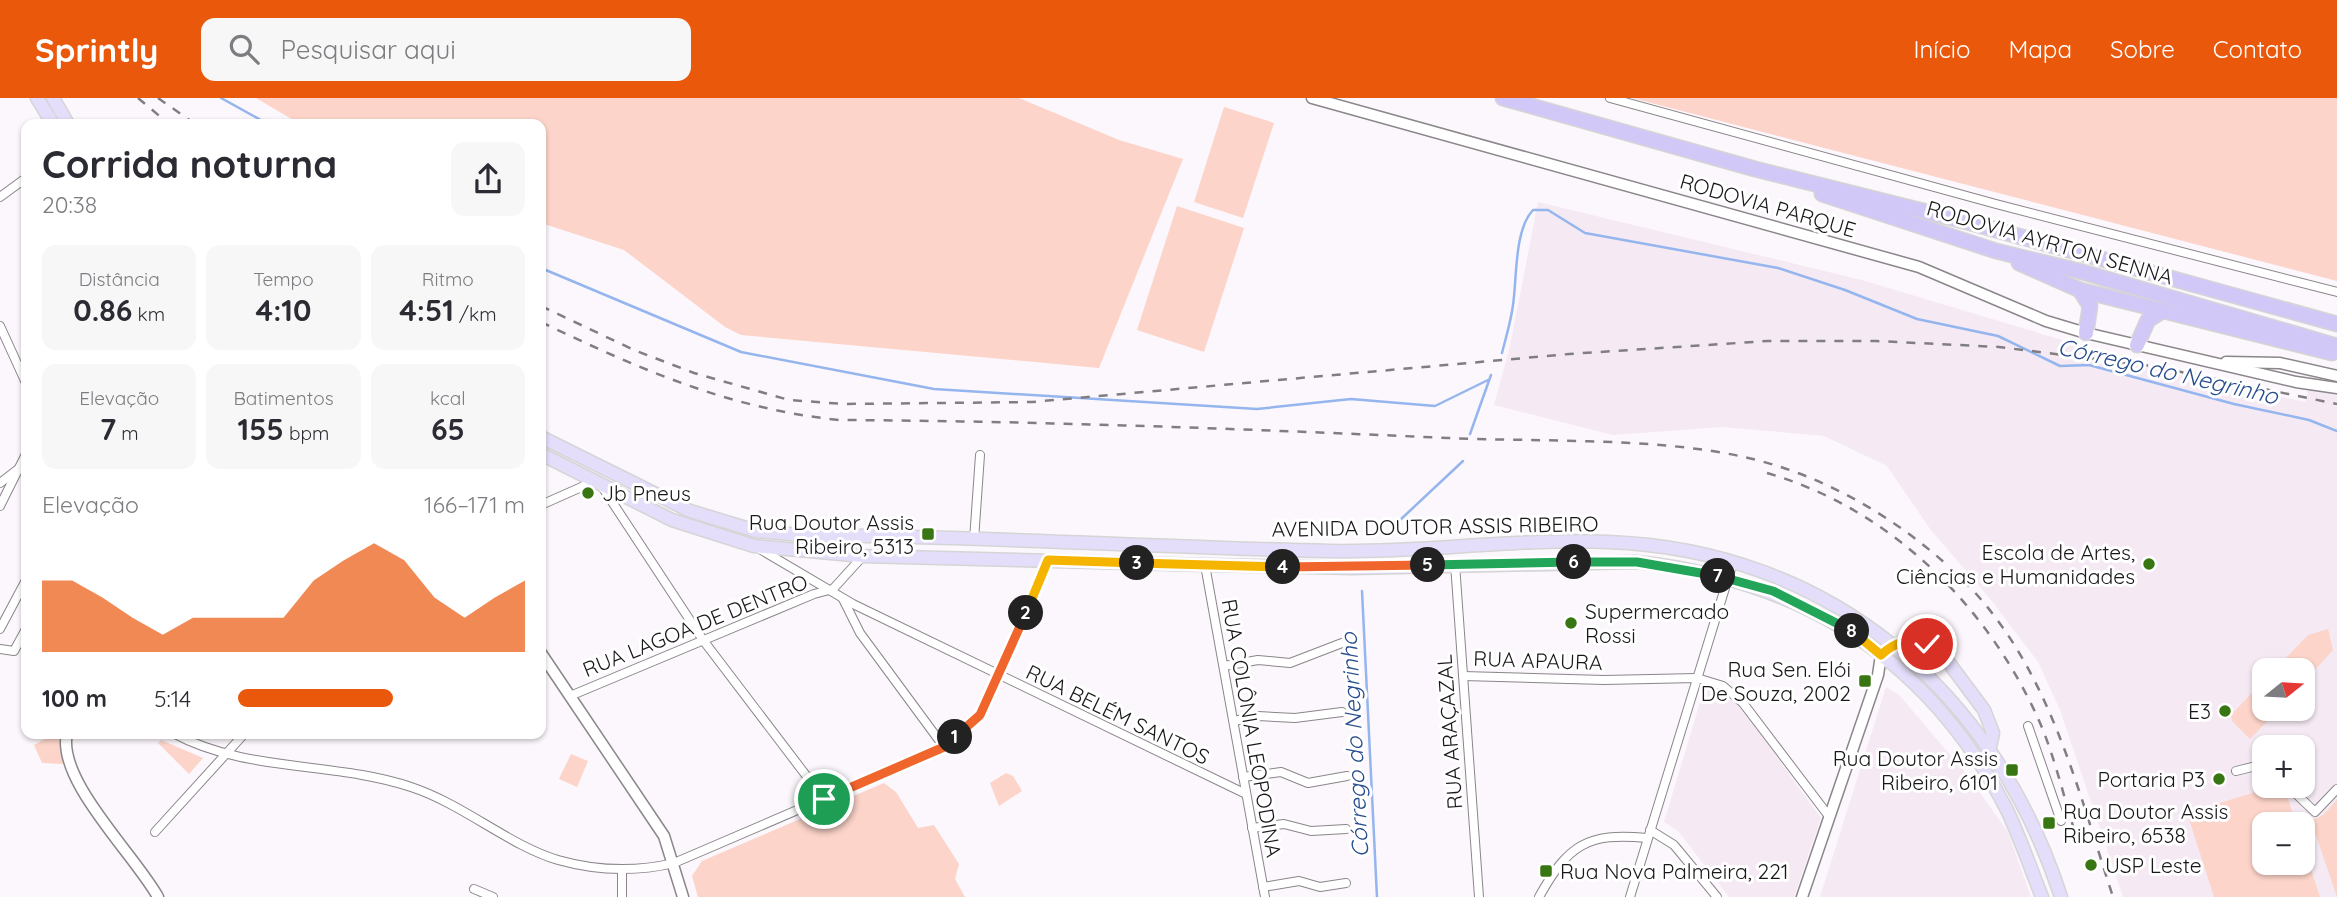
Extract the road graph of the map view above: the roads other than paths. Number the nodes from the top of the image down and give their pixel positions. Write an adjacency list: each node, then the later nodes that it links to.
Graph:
1 (37, 98): 6 (main road)
2 (53, 98): 7 (main road)
3 (1312, 98): 17 (street, RODOVIA PARQUE)
4 (1503, 98): 8 (highway, RODOVIA AYRTON SENNA)
5 (1610, 98): 13 (street)
6 (50, 119)
7 (65, 119)
8 (1755, 169): 11 (highway, RODOVIA AYRTON SENNA); 15 (highway, RODOVIA AYRTON SENNA)
9 (21, 182): 10 (street)
10 (0, 197)
11 (1996, 251): 12 (highway); 19 (highway, RODOVIA AYRTON SENNA)
12 (2080, 290): 14 (highway); 17 (highway)
13 (2337, 292)
14 (2164, 310): 18 (highway); 20 (highway)
15 (2337, 324)
16 (0, 326): 22 (street)
17 (2086, 333): 18 (street, RODOVIA PARQUE)
18 (2137, 345): 21 (street, RODOVIA PARQUE)
19 (2337, 346)
20 (2337, 353)
21 (2209, 362): 23 (street, RODOVIA PARQUE); 24 (street, RODOVIA PARQUE)
22 (21, 372)
23 (2337, 376)
24 (2337, 388)
25 (546, 439): 33 (main road, AVENIDA DOUTOR ASSIS RIBEIRO)
26 (980, 455): 33 (street)
27 (546, 456): 29 (main road, AVENIDA DOUTOR ASSIS RIBEIRO)
28 (20, 467): 30 (street); 32 (street)
29 (597, 482): 31 (street); 34 (main road, AVENIDA DOUTOR ASSIS RIBEIRO); 47 (street)
30 (0, 484)
31 (546, 503)
32 (0, 506)
33 (974, 540): 37 (main road, AVENIDA DOUTOR ASSIS RIBEIRO)
34 (754, 546): 35 (main road, AVENIDA DOUTOR ASSIS RIBEIRO); 42 (street, RUA BELÉM SANTOS)
35 (863, 556): 36 (main road, AVENIDA DOUTOR ASSIS RIBEIRO); 42 (street)
36 (1048, 560): 39 (main road, AVENIDA DOUTOR ASSIS RIBEIRO); 57 (street)
37 (1733, 561): 40 (street); 49 (main road, AVENIDA DOUTOR ASSIS RIBEIRO)
38 (1455, 564): 39 (main road, AVENIDA DOUTOR ASSIS RIBEIRO); 40 (main road, AVENIDA DOUTOR ASSIS RIBEIRO); 56 (street, RUA ARAÇAZAL)
39 (1205, 565): 53 (street, RUA COLÔNIA LEOPODINA)
40 (1727, 578): 51 (main road, AVENIDA DOUTOR ASSIS RIBEIRO); 58 (street)
41 (21, 588): 44 (street)
42 (833, 589): 43 (street, RUA BELÉM SANTOS); 47 (street, RUA LAGOA DE DENTRO)
43 (841, 596): 57 (street, RUA BELÉM SANTOS); 67 (street)
44 (3, 616): 45 (street)
45 (0, 629)
46 (21, 637): 50 (street)
47 (702, 640): 59 (street, RUA LAGOA DE DENTRO); 77 (street)
48 (1342, 643): 53 (street)
49 (1892, 645): 51 (street); 68 (main road, AVENIDA DOUTOR ASSIS RIBEIRO); 68 (main road)
50 (0, 649)
51 (1881, 655): 54 (main road, AVENIDA DOUTOR ASSIS RIBEIRO); 55 (street)
52 (546, 660): 59 (street)
53 (1224, 666): 61 (street, RUA COLÔNIA LEOPODINA)
54 (1895, 666): 55 (street); 66 (main road, AVENIDA DOUTOR ASSIS RIBEIRO)
55 (1878, 675): 78 (street)
56 (1463, 676): 58 (street, RUA APAURA); 94 (street, RUA ARAÇAZAL)
57 (999, 677): 67 (street); 75 (street, RUA BELÉM SANTOS)
58 (1697, 678): 78 (street); 83 (street)
59 (570, 696): 84 (street)
60 (1342, 712): 61 (street)
61 (1234, 720): 73 (street, RUA COLÔNIA LEOPODINA)
62 (2028, 726): 79 (street)
63 (67, 739): 89 (street)
64 (188, 739): 69 (street)
65 (240, 739): 69 (street)
66 (1966, 745): 68 (main road); 99 (main road, AVENIDA DOUTOR ASSIS RIBEIRO)
67 (944, 747): 77 (street)
68 (1990, 747): 100 (main road, AVENIDA DOUTOR ASSIS RIBEIRO)
69 (227, 755): 82 (street); 85 (street)
70 (2252, 767): 71 (street)
71 (2236, 771)
72 (1347, 776): 73 (street)
73 (1243, 777): 75 (street, RUA COLÔNIA LEOPODINA)
74 (2337, 789): 76 (street)
75 (1246, 794): 80 (street, RUA COLÔNIA LEOPODINA)
76 (2300, 798)
77 (824, 799): 84 (street)
78 (1828, 815): 98 (street)
79 (2061, 821)
80 (1252, 828): 81 (street); 87 (street, RUA COLÔNIA LEOPODINA)
81 (1346, 829)
82 (155, 832)
83 (1648, 834): 95 (street); 96 (street); 97 (street)
84 (674, 863): 85 (street); 92 (street)
85 (622, 870): 91 (street)
86 (1346, 883): 87 (street)
87 (1263, 887): 93 (street, RUA COLÔNIA LEOPODINA)
88 (474, 889): 90 (street)
89 (158, 897)
90 (493, 897)
91 (622, 897)
92 (683, 897)
93 (1265, 897)
94 (1479, 897)
95 (1539, 897)
96 (1630, 897)
97 (1717, 897)
98 (1802, 897)
99 (2042, 897)
100 (2061, 897)

